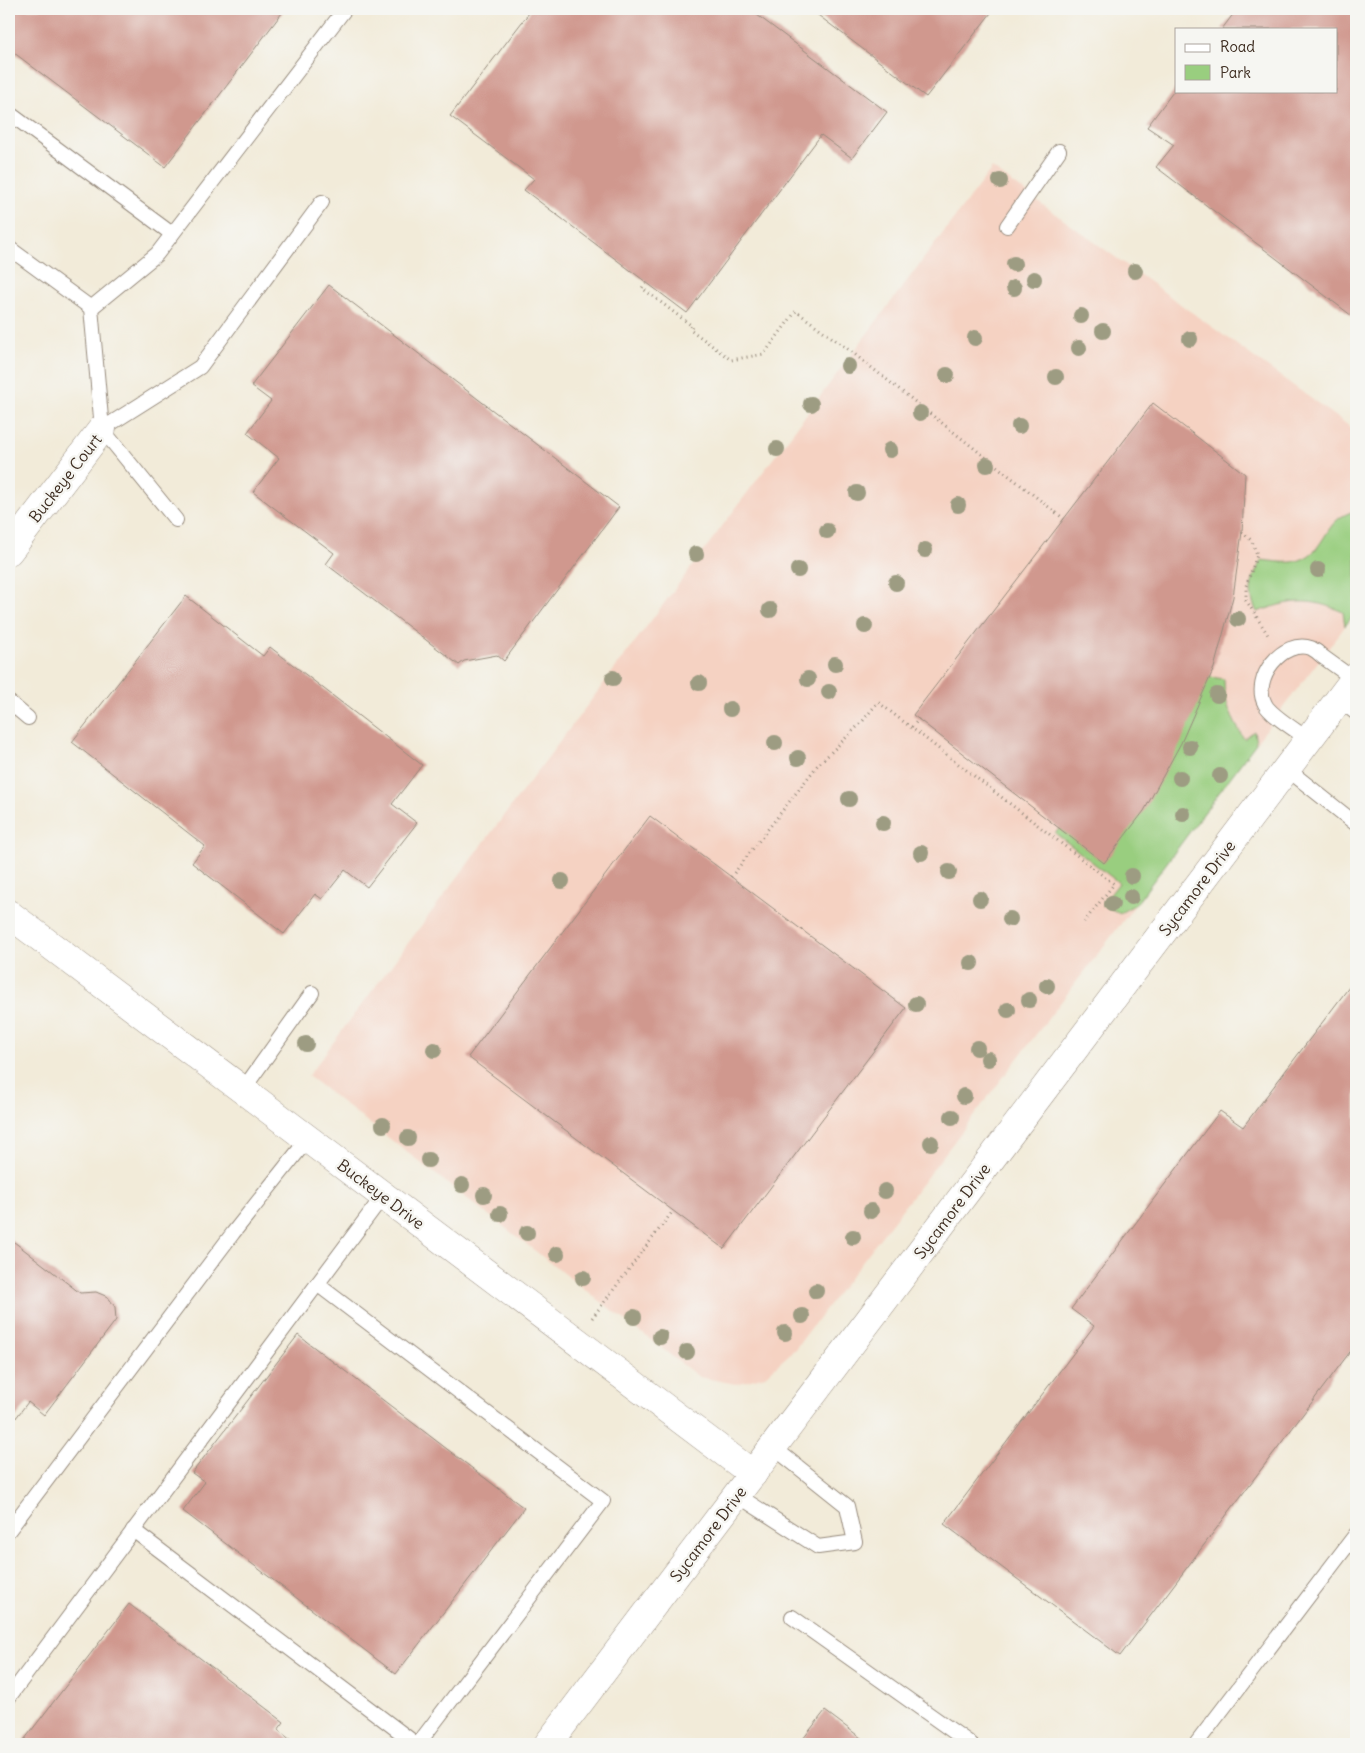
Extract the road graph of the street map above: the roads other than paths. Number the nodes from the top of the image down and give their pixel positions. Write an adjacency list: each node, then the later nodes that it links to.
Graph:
1 (345, 9): 6 (lane)
2 (9, 114): 6 (lane)
3 (1059, 151): 5 (lane)
4 (322, 202): 9 (lane)
5 (1007, 226)
6 (172, 234): 8 (lane)
7 (9, 248): 8 (lane)
8 (91, 308): 9 (lane)
9 (102, 429): 10 (lane); 11 (street, Buckeye Court)
10 (176, 520)
11 (9, 551)
12 (1352, 692): 15 (street, Sycamore Drive); 15 (lane)
13 (9, 702): 14 (lane)
14 (28, 718)
15 (1309, 740): 16 (street, Sycamore Drive)
16 (1287, 769): 17 (lane); 24 (street, Sycamore Drive)
17 (1356, 824)
18 (9, 914): 20 (street, Buckeye Drive)
19 (312, 992): 20 (lane)
20 (242, 1090): 21 (street, Buckeye Drive)
21 (307, 1140): 22 (street, Buckeye Drive); 26 (lane)
22 (383, 1196): 23 (lane); 25 (street, Buckeye Drive)
23 (317, 1284): 27 (lane); 31 (lane)
24 (773, 1448): 25 (street, Sycamore Drive); 25 (lane)
25 (745, 1485): 32 (street, Sycamore Drive)
26 (9, 1530)
27 (133, 1530): 30 (lane); 31 (lane)
28 (1356, 1534): 34 (lane)
29 (792, 1617): 33 (lane)
30 (9, 1697)
31 (417, 1744)
32 (548, 1744)
33 (971, 1744)
34 (1196, 1744)

